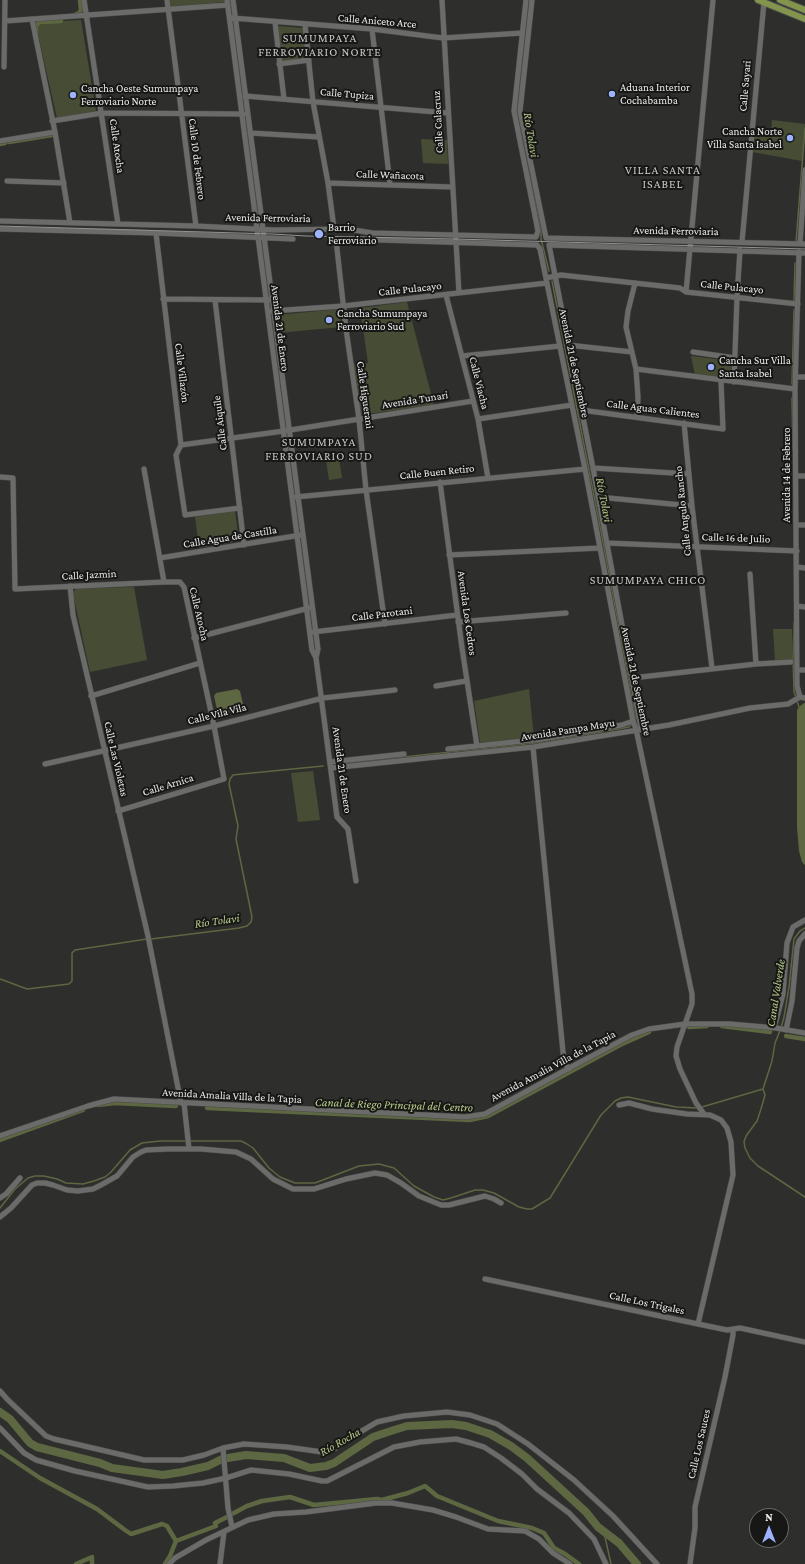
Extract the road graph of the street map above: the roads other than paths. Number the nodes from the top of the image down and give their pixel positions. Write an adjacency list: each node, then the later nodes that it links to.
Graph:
1 (84, 0): 14 (street, Calle Atocha)
2 (167, 0): 12 (street, Calle 10 de Febrero)
3 (233, 0): 15 (street, Avenida 21 de Enero)
4 (442, 0): 23 (street, Calle Calacruz)
5 (526, 0): 22 (street)
6 (532, 0): 60 (street, Avenida Ferroviaria)
7 (713, 0): 60 (street)
8 (780, 0): 13 (main road)
9 (761, 1): 17 (main road); 61 (street, Calle Sayari)
10 (4, 2): 18 (street)
11 (227, 3): 12 (street); 15 (street, Avenida 21 de Enero)
12 (168, 9): 14 (street); 33 (street, Calle 10 de Febrero)
13 (805, 10)
14 (86, 15): 16 (street); 31 (street, Calle Atocha)
15 (232, 18): 19 (street, Calle Aniceto Arce); 27 (street, Avenida 21 de Enero); 34 (street, Avenida 21 de Enero)
16 (32, 19): 18 (street); 35 (street)
17 (805, 19)
18 (5, 21): 26 (street)
19 (275, 22): 20 (street, Calle Aniceto Arce); 25 (street)
20 (305, 25): 21 (street, Calle Aniceto Arce); 24 (street)
21 (372, 29): 23 (street, Calle Aniceto Arce); 30 (street)
22 (522, 33): 23 (street, Calle Aniceto Arce); 54 (street, Avenida Ferroviaria)
23 (443, 38): 32 (street, Calle Calacruz)
24 (309, 60): 25 (street); 29 (street)
25 (279, 64): 28 (street)
26 (4, 67)
27 (245, 96): 28 (street, Calle Tupiza); 34 (street, Avenida 21 de Enero)
28 (284, 99): 29 (street, Calle Tupiza)
29 (313, 102): 30 (street, Calle Tupiza); 38 (street)
30 (381, 107): 32 (street, Calle Tupiza); 44 (street)
31 (102, 113): 33 (street); 35 (street); 48 (street, Calle Atocha)
32 (448, 113): 45 (street, Calle Calacruz)
33 (181, 114): 34 (street); 49 (street, Calle 10 de Febrero)
34 (245, 114): 37 (street, Avenida 21 de Enero); 50 (street, Avenida 21 de Enero)
35 (52, 121): 36 (street)
36 (55, 132): 39 (street); 42 (street)
37 (250, 133): 38 (street); 50 (street, Avenida 21 de Enero)
38 (319, 137): 43 (street)
39 (0, 142)
40 (805, 170): 62 (street)
41 (7, 181): 42 (street)
42 (64, 182): 47 (street)
43 (328, 183): 44 (street, Calle Wañacota); 51 (street)
44 (390, 184): 45 (street, Calle Wañacota)
45 (452, 187): 54 (street, Calle Calacruz)
46 (0, 221): 47 (street, Avenida Ferroviaria)
47 (70, 223): 48 (street, Avenida Ferroviaria)
48 (118, 224): 49 (street, Avenida Ferroviaria)
49 (196, 226): 50 (street, Avenida Ferroviaria)
50 (260, 228): 51 (street, Avenida Ferroviaria); 55 (street, Avenida 21 de Enero)
51 (334, 228): 54 (street, Avenida Ferroviaria)
52 (0, 229): 53 (street, Avenida Ferroviaria)
53 (156, 233): 55 (street, Avenida Ferroviaria); 76 (street, Calle Villazón)
54 (455, 235): 59 (street, Calle Calacruz)
55 (261, 237): 56 (street, Avenida Ferroviaria); 78 (street, Avenida 21 de Enero)
56 (293, 239)
57 (350, 239): 59 (street)
58 (336, 240): 80 (street, Calle Higuerani)
59 (455, 242): 68 (street, Avenida 21 de Septiembre); 71 (street)
60 (690, 242): 61 (street, Avenida Ferroviaria); 64 (street)
61 (742, 242): 62 (street, Avenida Ferroviaria)
62 (802, 244)
63 (548, 245): 64 (street, Avenida Ferroviaria); 67 (street, Avenida 21 de Septiembre)
64 (690, 249): 65 (street, Avenida Ferroviaria); 70 (street)
65 (740, 250): 66 (street, Avenida Ferroviaria); 73 (street)
66 (802, 252): 74 (street, Avenida 14 de Febrero)
67 (555, 276): 68 (street, Calle Pulacayo); 69 (street, Calle Pulacayo); 82 (street, Avenida 21 de Septiembre)
68 (547, 280): 71 (street, Calle Pulacayo); 83 (street, Avenida 21 de Septiembre)
69 (635, 283): 70 (street, Calle Pulacayo); 84 (street)
70 (686, 292): 73 (street, Calle Pulacayo)
71 (459, 293): 72 (street, Calle Pulacayo)
72 (446, 295): 80 (street, Calle Pulacayo); 86 (street, Calle Viacha)
73 (736, 297): 79 (street, Calle Pulacayo); 87 (street)
74 (798, 297): 75 (street); 79 (street, Avenida 14 de Febrero)
75 (805, 297)
76 (163, 299): 77 (street); 103 (street, Calle Villazón)
77 (215, 300): 78 (street); 102 (street, Calle Aiquile)
78 (269, 300): 81 (street, Avenida 21 de Enero)
79 (798, 304): 89 (street, Avenida 14 de Febrero)
80 (343, 306): 81 (street, Calle Pulacayo); 98 (street, Calle Higuerani)
81 (271, 311): 101 (street, Avenida 21 de Enero)
82 (568, 345): 84 (street); 96 (street, Avenida 21 de Septiembre)
83 (560, 346): 86 (street); 95 (street, Avenida 21 de Septiembre)
84 (632, 352): 88 (street)
85 (693, 352): 87 (street)
86 (462, 356): 94 (street, Calle Viacha)
87 (736, 358): 92 (street)
88 (636, 369): 91 (street); 97 (street)
89 (796, 377): 90 (street); 93 (street, Avenida 14 de Febrero)
90 (805, 377)
91 (721, 381): 92 (street); 100 (street, Calle Aguas Calientes)
92 (734, 382): 93 (street)
93 (795, 389): 108 (street, Avenida 14 de Febrero)
94 (473, 401): 98 (street, Avenida Tunari); 99 (street, Calle Viacha)
95 (572, 405): 99 (street); 106 (street, Avenida 21 de Septiembre)
96 (581, 410): 97 (street, Calle Aguas Calientes); 104 (street, Avenida 21 de Septiembre)
97 (637, 417): 100 (street, Calle Aguas Calientes)
98 (359, 419): 101 (street, Avenida Tunari); 113 (street, Calle Higuerani)
99 (478, 419): 111 (street, Calle Viacha)
100 (684, 424): 107 (street, Calle Angulo Rancho)
101 (286, 430): 102 (street, Avenida Tunari); 114 (street, Avenida 21 de Enero)
102 (232, 438): 103 (street, Avenida Tunari); 117 (street, Calle Aiquile)
103 (181, 445): 117 (street, Calle Villazón)
104 (593, 468): 107 (street); 115 (street, Avenida 21 de Septiembre)
105 (144, 469): 127 (street)
106 (585, 469): 111 (street, Calle Buen Retiro); 124 (street, Avenida 21 de Septiembre)
107 (689, 474): 116 (street, Calle Angulo Rancho)
108 (797, 476): 109 (street); 118 (street, Avenida 14 de Febrero)
109 (805, 476)
110 (0, 477): 132 (street, Calle Jazmin)
111 (488, 478): 112 (street, Calle Buen Retiro)
112 (440, 482): 113 (street, Calle Buen Retiro); 126 (street, Avenida Los Cedros)
113 (366, 490): 114 (street, Calle Buen Retiro); 139 (street, Calle Higuerani)
114 (295, 497): 120 (street, Avenida 21 de Enero)
115 (598, 497): 116 (street); 121 (street, Avenida 21 de Septiembre)
116 (692, 506): 123 (street, Calle Angulo Rancho)
117 (240, 508): 122 (street, Calle Aiquile)
118 (797, 525): 119 (street); 125 (street, Avenida 14 de Febrero)
119 (805, 525)
120 (300, 535): 122 (street, Calle Agua de Castilla); 135 (street, Avenida 21 de Enero)
121 (607, 543): 123 (street, Calle 16 de Julio); 148 (street, Avenida 21 de Septiembre)
122 (244, 545): 127 (street, Calle Agua de Castilla)
123 (697, 547): 125 (street, Calle 16 de Julio); 145 (street, Calle Angulo Rancho)
124 (600, 548): 126 (street); 155 (street, Avenida 21 de Septiembre)
125 (795, 551): 128 (street, Avenida 14 de Febrero)
126 (449, 555): 137 (street, Avenida Los Cedros)
127 (160, 558): 131 (street)
128 (797, 568): 129 (street); 133 (street, Avenida 14 de Febrero)
129 (805, 568)
130 (750, 574): 144 (street)
131 (164, 582): 132 (street, Calle Jazmin); 141 (street, Calle Atocha)
132 (70, 586): 152 (street, Calle Las Violetas)
133 (797, 606): 134 (street); 146 (street, Avenida 14 de Febrero)
134 (805, 607)
135 (310, 608): 140 (street, Avenida 21 de Enero); 141 (street)
136 (566, 613): 138 (street)
137 (457, 615): 138 (street, Avenida Los Cedros); 139 (street, Calle Parotani)
138 (458, 622): 149 (street, Avenida Los Cedros)
139 (385, 624): 140 (street, Calle Parotani)
140 (313, 632): 154 (street, Avenida 21 de Enero)
141 (194, 638): 143 (street, Calle Atocha)
142 (791, 662): 144 (street)
143 (200, 663): 152 (street); 156 (street, Calle Atocha)
144 (756, 664): 145 (street)
145 (712, 668): 148 (street)
146 (797, 670): 147 (street); 153 (street, Avenida 14 de Febrero)
147 (805, 670)
148 (632, 678): 157 (street, Avenida 21 de Septiembre)
149 (466, 681): 150 (street); 158 (street, Avenida Los Cedros)
150 (436, 686)
151 (395, 690): 154 (street, Calle Vila Vila)
152 (92, 696): 161 (street, Calle Las Violetas)
153 (802, 697): 157 (street, Avenida Pampa Mayu)
154 (323, 698): 156 (street, Calle Vila Vila); 163 (street, Avenida 21 de Enero)
155 (633, 721): 157 (street, Avenida 21 de Septiembre); 158 (street, Avenida Pampa Mayu)
156 (214, 726): 161 (street, Calle Vila Vila); 166 (street, Calle Atocha)
157 (638, 728): 159 (street, Avenida Pampa Mayu); 171 (street, Avenida 21 de Septiembre)
158 (477, 746): 160 (street, Avenida Pampa Mayu)
159 (533, 747): 165 (street, Avenida Pampa Mayu); 175 (street)
160 (448, 749)
161 (104, 750): 164 (street, Calle Vila Vila); 167 (street, Calle Las Violetas)
162 (404, 754): 163 (street)
163 (330, 762): 165 (street, Avenida 21 de Enero)
164 (45, 764)
165 (331, 768): 168 (street, Avenida 21 de Enero)
166 (224, 779): 167 (street, Calle Arnica)
167 (118, 811): 176 (street, Calle Las Violetas)
168 (356, 881)
169 (805, 920): 172 (street)
170 (805, 934): 173 (street)
171 (685, 1024): 172 (street, Avenida Amalia Villa de la Tapia); 175 (street, Avenida Amalia Villa de la Tapia); 178 (street, Avenida 21 de Septiembre)
172 (775, 1028): 173 (street, Avenida Amalia Villa de la Tapia)
173 (784, 1029): 174 (street, Avenida Amalia Villa de la Tapia)
174 (805, 1033)
175 (569, 1069): 176 (street, Avenida Amalia Villa de la Tapia)
176 (182, 1103): 179 (street, Avenida Amalia Villa de la Tapia); 180 (street, Calle Las Violetas)
177 (620, 1105): 178 (street)
178 (703, 1113): 186 (street)
179 (0, 1136)
180 (188, 1148): 183 (street); 184 (street)
181 (20, 1178): 182 (street)
182 (0, 1198)
183 (501, 1203)
184 (0, 1217)
185 (485, 1278): 186 (street, Calle Los Trigales)
186 (698, 1324): 187 (street, Calle Los Trigales)
187 (733, 1330): 188 (street, Calle Los Trigales); 200 (street, Calle Los Sauces)
188 (805, 1342)
189 (0, 1391): 191 (street)
190 (0, 1428): 192 (street)
191 (223, 1449): 192 (street); 199 (street)
192 (226, 1476): 193 (street); 198 (street)
193 (232, 1527): 194 (street); 197 (street)
194 (224, 1532): 195 (street); 196 (street)
195 (169, 1564)
196 (220, 1564)
197 (570, 1564)
198 (606, 1564)
199 (657, 1564)
200 (690, 1564)

